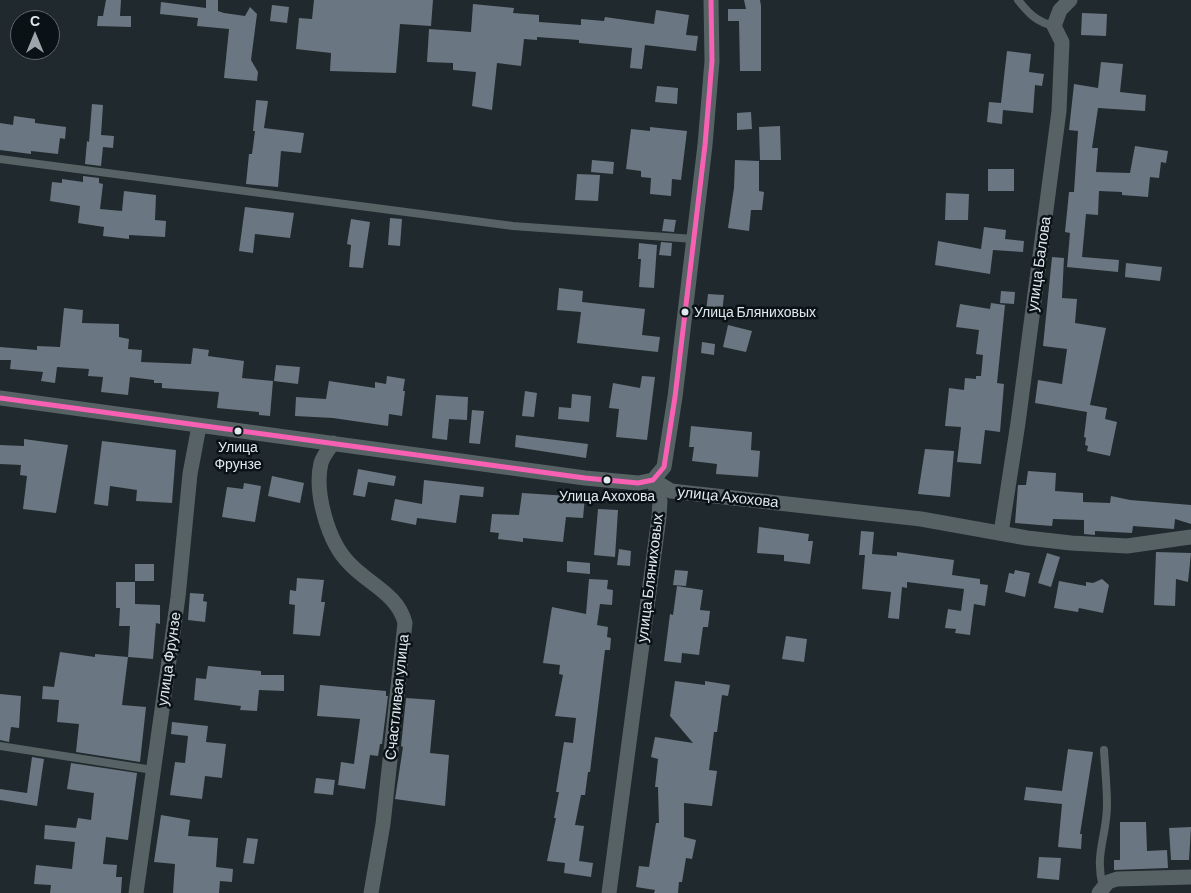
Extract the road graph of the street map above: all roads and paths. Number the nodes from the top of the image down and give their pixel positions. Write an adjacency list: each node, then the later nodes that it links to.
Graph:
1 (710, 0): 6 (street)
2 (1018, 0): 4 (lane)
3 (1070, 0): 4 (street)
4 (1054, 26): 11 (street, улица Балова)
5 (0, 159): 6 (lane)
6 (694, 239): 10 (street)
7 (0, 398): 8 (street)
8 (199, 426): 9 (street); 15 (street, улица Фрунзе)
9 (332, 444): 10 (street); 19 (street, Счастливая улица)
10 (653, 480): 11 (street, улица Ахохова); 20 (street, улица Бляниховых)
11 (1000, 533): 12 (street, улица Ахохова)
12 (1191, 537)
13 (0, 746): 15 (lane)
14 (1104, 750): 17 (lane)
15 (153, 770): 18 (street, улица Фрунзе)
16 (1191, 877): 17 (street)
17 (1101, 890)
18 (136, 893)
19 (371, 893)
20 (608, 893)

